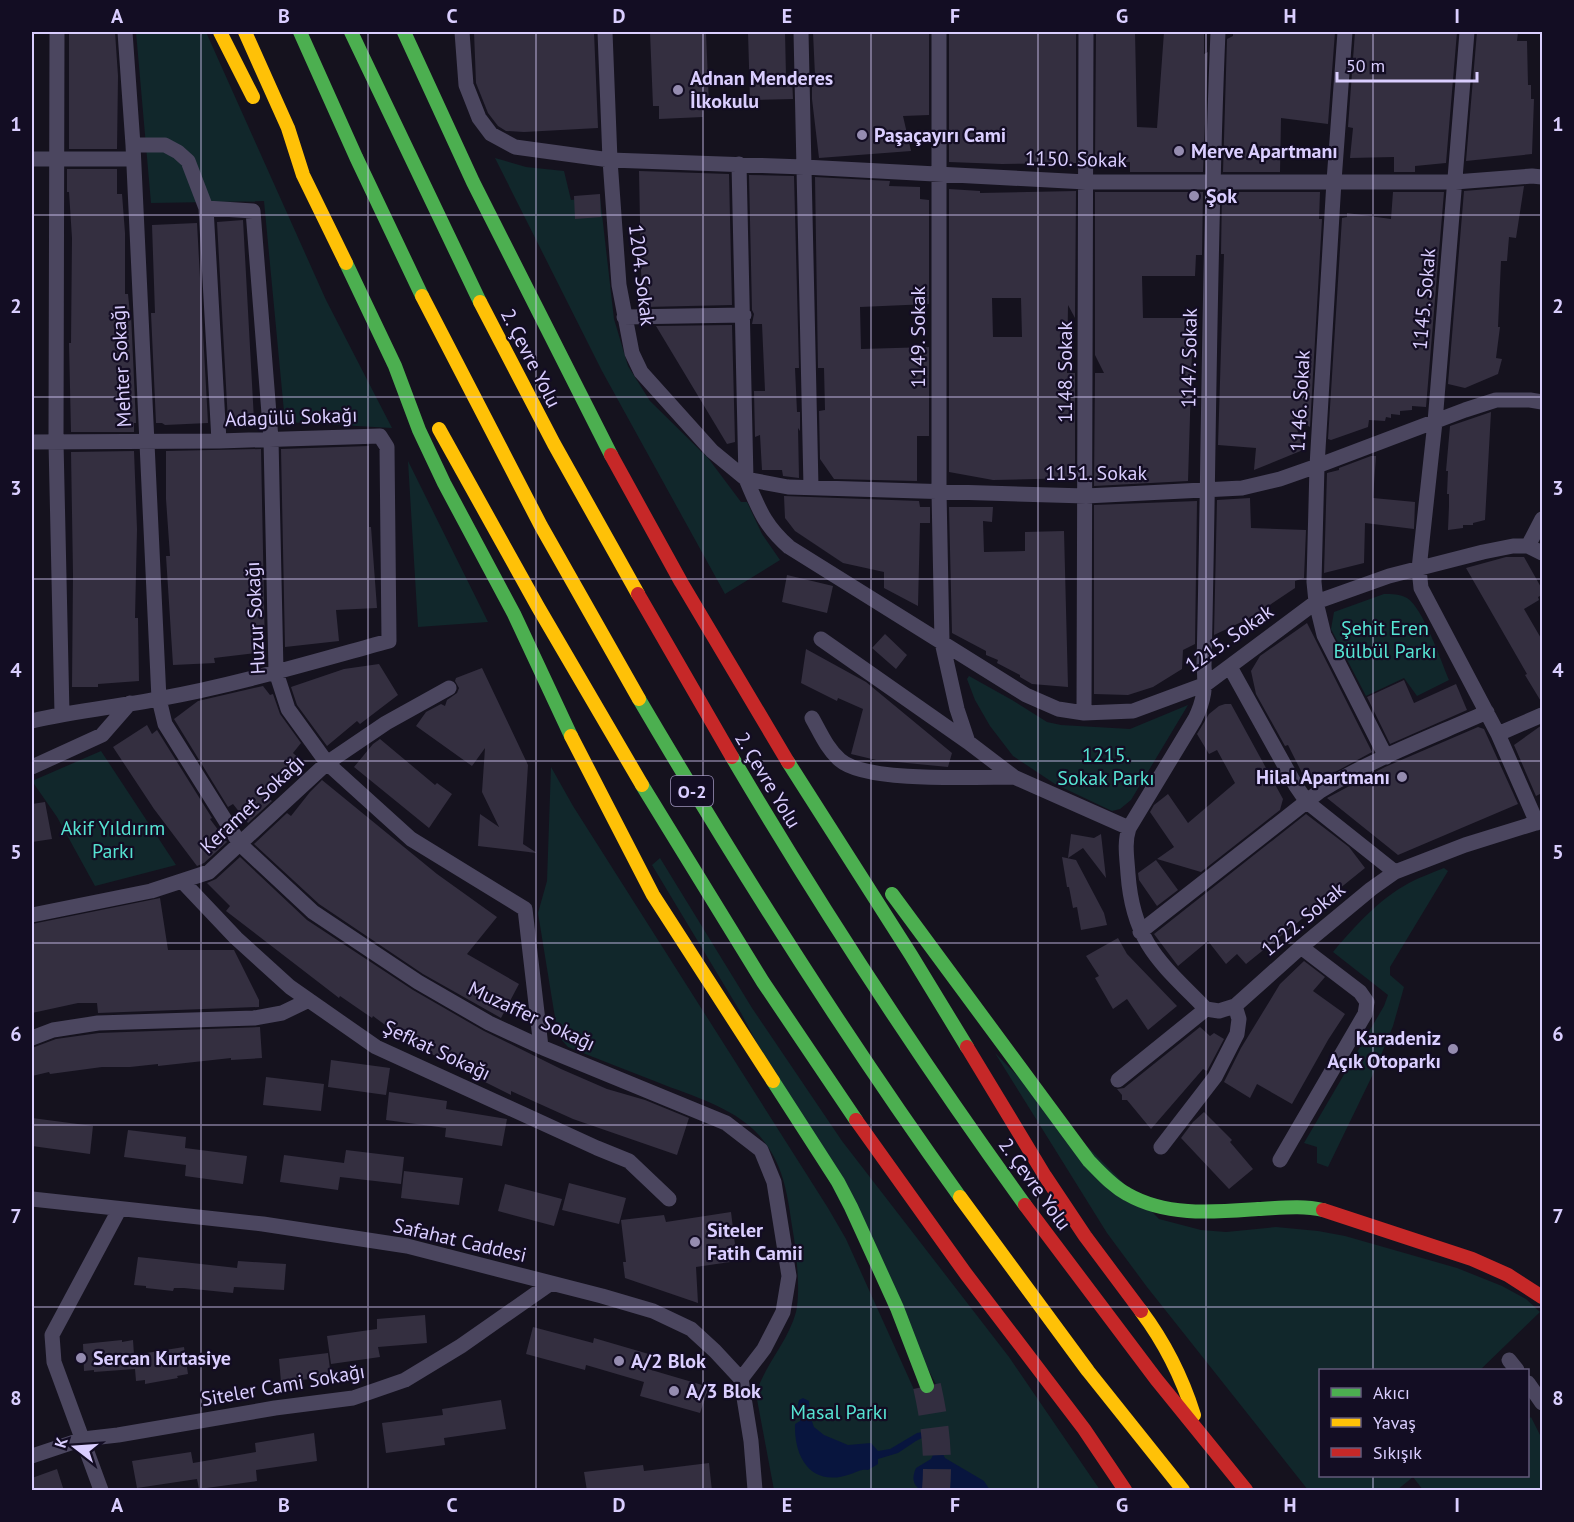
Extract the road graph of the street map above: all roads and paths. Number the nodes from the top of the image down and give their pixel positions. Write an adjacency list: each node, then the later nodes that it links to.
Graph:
1 (57, 32): 21 (street)
2 (125, 32): 19 (street, Mehter Sokağı)
3 (220, 32): 16 (highway)
4 (245, 32): 26 (highway)
5 (300, 32): 110 (highway, O-2)
6 (351, 32): 104 (highway, 2. Çevre Yolu / O-2)
7 (404, 32): 33 (highway)
8 (462, 32): 22 (street, 1150. Sokak)
9 (605, 32): 22 (street, 1204. Sokak)
10 (801, 32): 24 (street)
11 (939, 32): 25 (street, 1149. Sokak)
12 (1086, 32): 30 (street, 1148. Sokak)
13 (1218, 32): 28 (street, 1147. Sokak)
14 (1345, 32): 29 (street, 1146. Sokak)
15 (1467, 32): 31 (street, 1145. Sokak)
16 (260, 110)
17 (458, 117): 33 (highway)
18 (276, 138): 26 (highway)
19 (133, 152): 21 (street); 32 (street); 43 (street, Mehter Sokağı)
20 (32, 159): 21 (street)
21 (57, 160): 42 (street)
22 (610, 160): 23 (street, 1150. Sokak); 35 (street, 1204. Sokak)
23 (739, 164): 24 (street, 1150. Sokak); 34 (street)
24 (804, 167): 25 (street, 1150. Sokak); 46 (street)
25 (940, 173): 30 (street, 1150. Sokak); 48 (street, 1149. Sokak)
26 (303, 175): 36 (highway)
27 (1542, 177): 31 (street, 1150. Sokak)
28 (1212, 181): 29 (street, 1150. Sokak); 30 (street, 1150. Sokak); 47 (street, 1147. Sokak)
29 (1334, 181): 31 (street, 1150. Sokak); 44 (street, 1146. Sokak)
30 (1086, 182): 49 (street, 1148. Sokak)
31 (1455, 182): 38 (street, 1145. Sokak)
32 (206, 208): 39 (street, Huzur Sokağı); 40 (street)
33 (504, 245): 63 (highway)
34 (744, 315): 35 (street); 45 (street)
35 (624, 317): 45 (street, 1204. Sokak)
36 (395, 366): 101 (highway); 107 (highway)
37 (1542, 402): 38 (street, 1151. Sokak)
38 (1435, 422): 44 (street, 1151. Sokak); 53 (street, 1145. Sokak)
39 (271, 439): 40 (street, Adagülü Sokağı); 58 (street, Huzur Sokağı); 58 (street, Adagülü Sokağı)
40 (219, 441): 43 (street, Adagülü Sokağı)
41 (32, 442): 42 (street, Adagülü Sokağı)
42 (56, 442): 43 (street, Adagülü Sokağı); 66 (street)
43 (146, 442): 61 (street, Mehter Sokağı)
44 (1317, 466): 47 (street, 1151. Sokak); 54 (street, 1146. Sokak)
45 (746, 479): 46 (street, 1151. Sokak); 56 (street, 1215. Sokak)
46 (811, 487): 48 (street, 1151. Sokak)
47 (1208, 491): 49 (street, 1151. Sokak); 59 (street, 1147. Sokak)
48 (939, 492): 49 (street, 1151. Sokak); 56 (street, 1149. Sokak)
49 (1086, 496): 65 (street, 1148. Sokak)
50 (1542, 519): 51 (street)
51 (1528, 546): 52 (street); 53 (street, 1215. Sokak)
52 (1542, 553)
53 (1419, 569): 54 (street, 1215. Sokak); 64 (street)
54 (1316, 602): 57 (street, 1215. Sokak); 72 (street, 1146. Sokak)
55 (821, 639): 71 (street)
56 (942, 642): 65 (street, 1215. Sokak); 71 (street, 1149. Sokak)
57 (1230, 667): 59 (street, 1215. Sokak); 76 (street)
58 (276, 672): 61 (street); 73 (street, Huzur Sokağı)
59 (1206, 684): 65 (street, 1215. Sokak); 78 (street, 1147. Sokak)
60 (449, 688): 73 (street, Keramet Sokağı)
61 (159, 699): 62 (street); 79 (street, Muzaffer Sokağı)
62 (130, 703): 66 (street); 74 (street)
63 (754, 707): 80 (highway); 104 (highway)
64 (1487, 712): 70 (street); 72 (street)
65 (1084, 713)
66 (62, 714): 69 (street)
67 (1542, 715): 70 (street)
68 (812, 718): 75 (street)
69 (32, 721)
70 (1498, 734): 77 (street)
71 (968, 742): 75 (street)
72 (1386, 757): 76 (street)
73 (327, 763): 79 (street, Keramet Sokağı); 91 (street, Huzur Sokağı)
74 (32, 767)
75 (1014, 777): 78 (street)
76 (1307, 802): 81 (street); 85 (street)
77 (1540, 822): 81 (street, 1222. Sokak)
78 (1129, 828): 85 (street)
79 (240, 844): 82 (street, Keramet Sokağı); 91 (street, Muzaffer Sokağı)
80 (862, 853)
81 (1395, 872): 86 (street, 1222. Sokak)
82 (182, 881): 84 (street, Keramet Sokağı); 87 (street, Şefkat Sokağı)
83 (883, 881): 99 (highway)
84 (32, 915)
85 (1140, 932): 89 (street)
86 (1300, 948): 88 (street, 1222. Sokak); 94 (street)
87 (309, 1000): 90 (street); 96 (street, Şefkat Sokağı)
88 (1235, 1006): 89 (street); 93 (street)
89 (1206, 1009): 92 (street)
90 (32, 1038)
91 (541, 1047): 100 (street, Muzaffer Sokağı)
92 (1118, 1080)
93 (1161, 1147)
94 (1280, 1160)
95 (32, 1199): 97 (street, Safahat Caddesi)
96 (669, 1199)
97 (119, 1210): 98 (street, Safahat Caddesi); 105 (street)
98 (551, 1283): 100 (street, Safahat Caddesi); 105 (street, Siteler Cami Sokağı)
99 (1542, 1297)
100 (741, 1379): 109 (street)
101 (927, 1386)
102 (1529, 1386): 103 (street)
103 (1542, 1403)
104 (1201, 1437): 111 (highway, 2. Çevre Yolu / O-2)
105 (83, 1439): 106 (street, Siteler Cami Sokağı); 108 (street)
106 (32, 1456)
107 (1125, 1488)
108 (101, 1491)
109 (755, 1491)
110 (1183, 1491)
111 (1246, 1491)

